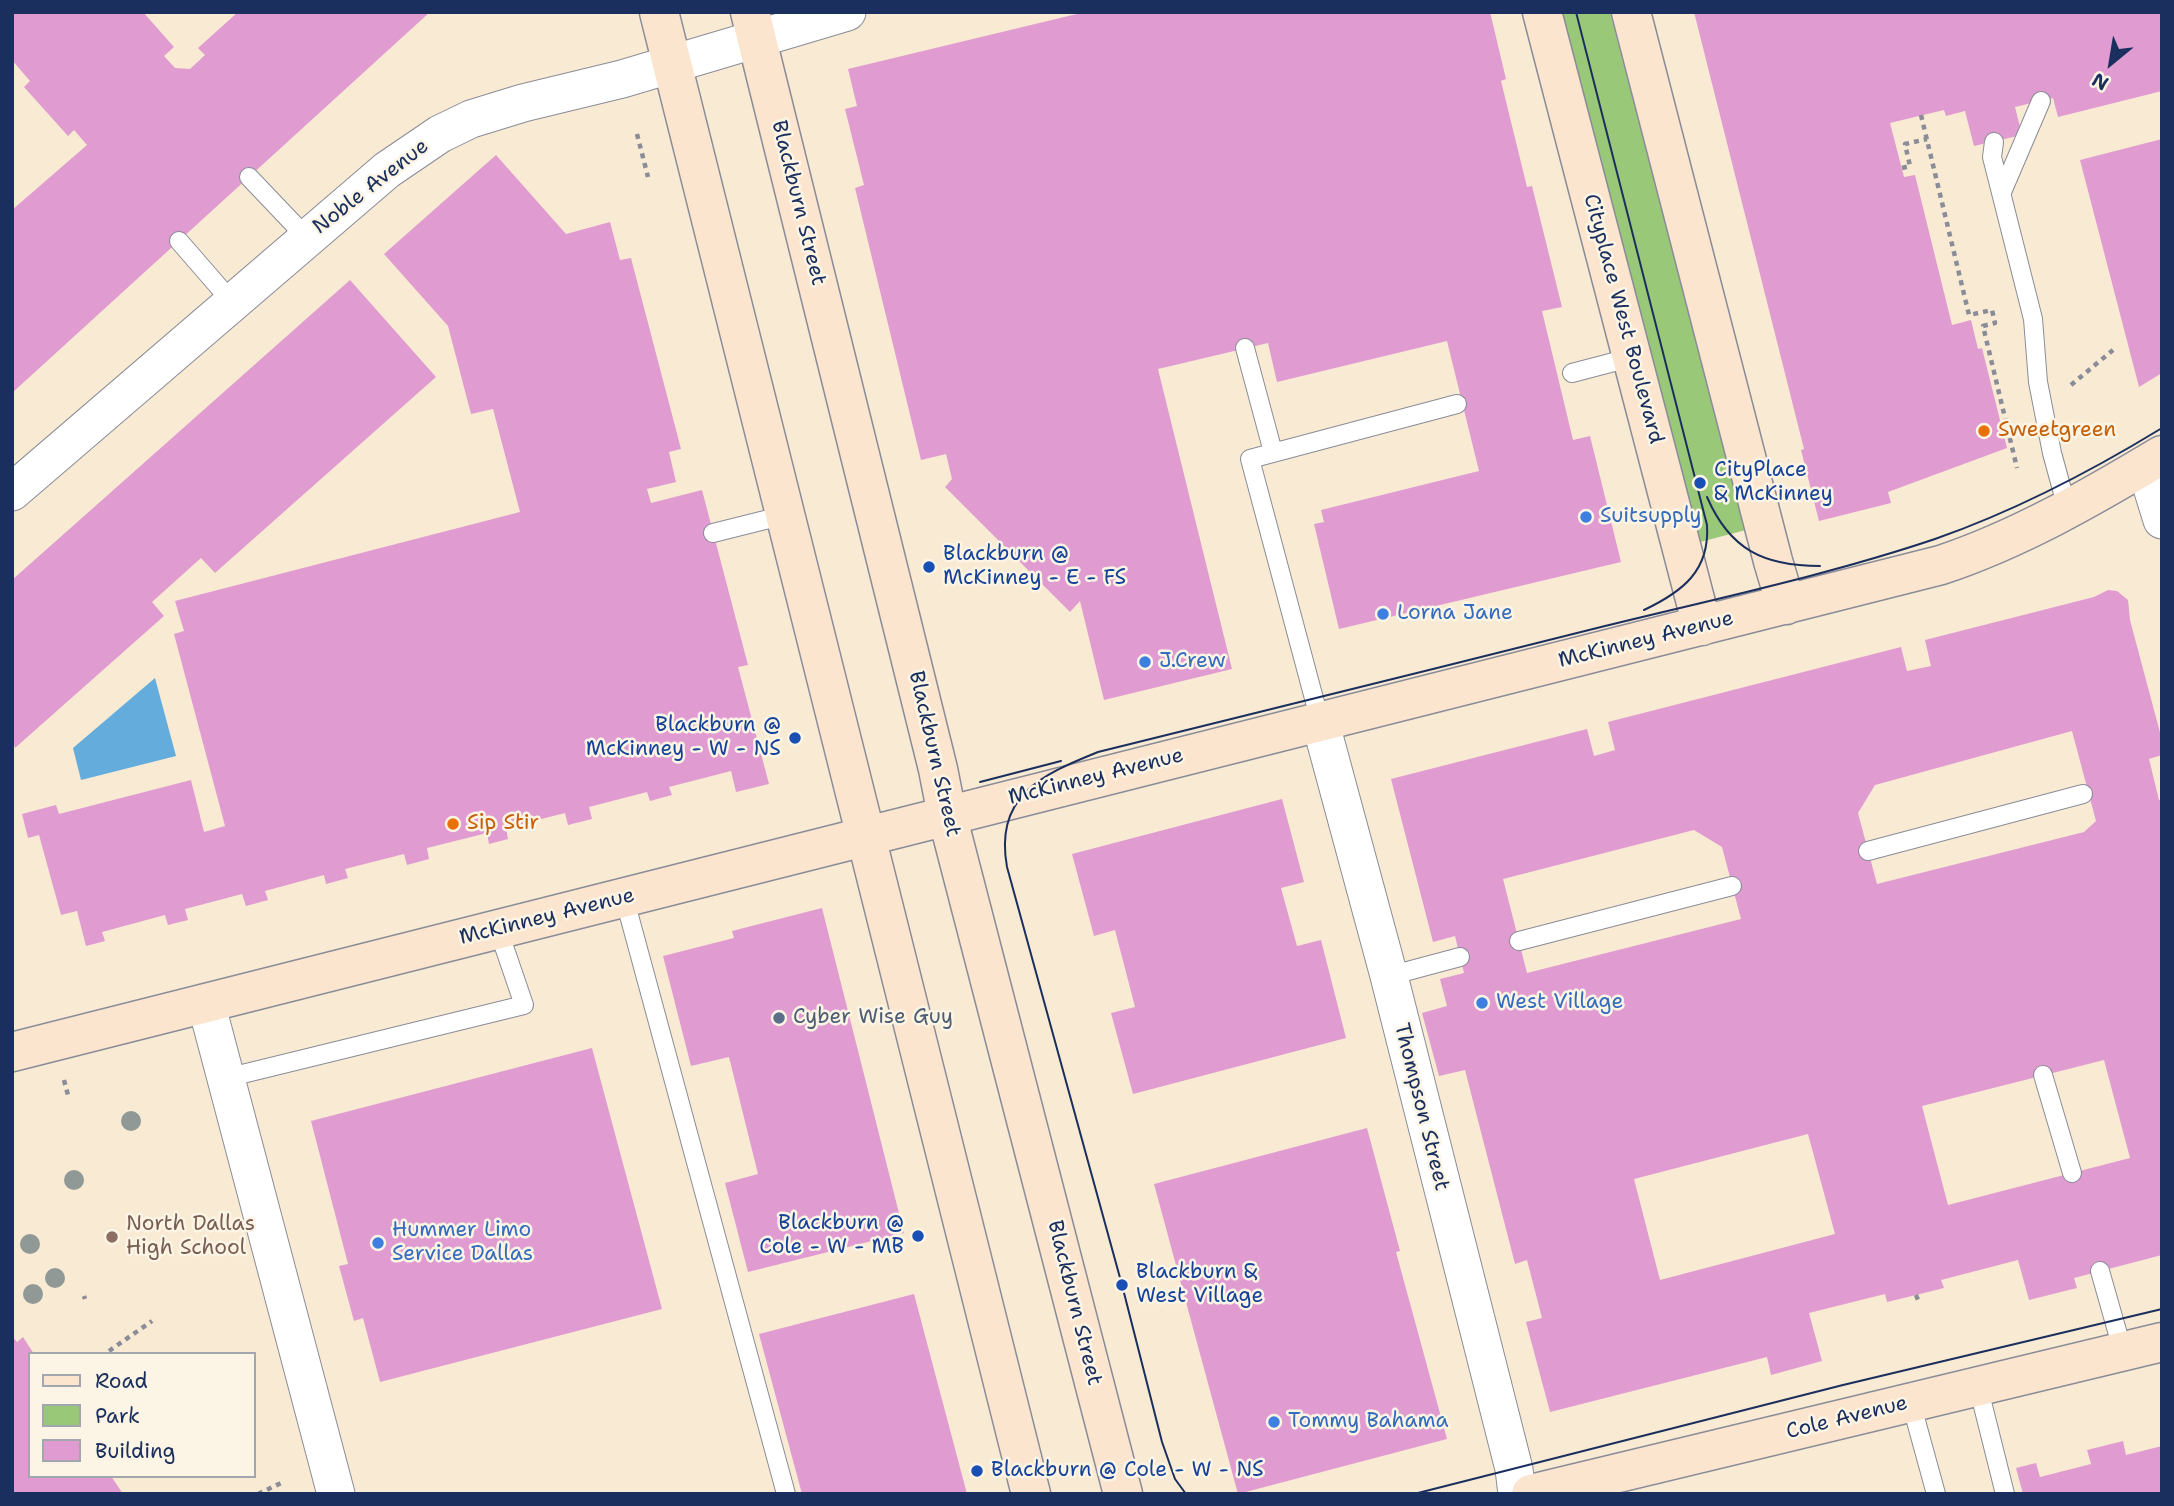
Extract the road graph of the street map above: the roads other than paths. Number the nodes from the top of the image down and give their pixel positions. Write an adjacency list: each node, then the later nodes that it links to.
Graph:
1 (659, 12): 6 (street)
2 (847, 12): 5 (street, Noble Avenue)
3 (1542, 12): 15 (street, Cityplace West Boulevard)
4 (1631, 12): 25 (street)
5 (753, 26): 6 (street, Noble Avenue); 29 (street, Blackburn Street)
6 (672, 64): 11 (street, Noble Avenue); 22 (street)
7 (2040, 101): 10 (lane)
8 (1994, 142): 10 (lane)
9 (249, 177): 11 (lane)
10 (2002, 192): 21 (lane)
11 (307, 238): 13 (street, Noble Avenue)
12 (179, 241): 13 (lane)
13 (232, 302): 20 (street, Noble Avenue)
14 (1245, 348): 18 (lane)
15 (1633, 357): 16 (lane); 26 (street, Cityplace West Boulevard)
16 (1572, 373)
17 (1457, 404): 18 (lane)
18 (1273, 452): 27 (lane)
19 (2154, 460): 21 (street, McKinney Avenue); 23 (street)
20 (12, 492)
21 (2067, 508): 25 (street, McKinney Avenue)
22 (785, 515): 24 (lane); 30 (street)
23 (2162, 520)
24 (713, 533)
25 (1786, 605): 26 (street, McKinney Avenue)
26 (1702, 626): 27 (street, McKinney Avenue)
27 (1320, 721): 29 (street, McKinney Avenue); 37 (street, Thompson Street)
28 (2083, 794): 31 (lane)
29 (947, 815): 30 (street, McKinney Avenue); 51 (street, Blackburn Street)
30 (866, 835): 33 (street, McKinney Avenue); 50 (street)
31 (1868, 850)
32 (1732, 886): 35 (lane)
33 (624, 897): 34 (street, McKinney Avenue); 49 (lane)
34 (498, 929): 38 (street, McKinney Avenue); 41 (lane)
35 (1520, 941)
36 (1460, 957): 37 (lane)
37 (1389, 976): 52 (street, Thompson Street)
38 (206, 1003): 39 (street, McKinney Avenue); 41 (street)
39 (13, 1048)
40 (2043, 1075): 42 (lane)
41 (226, 1079): 48 (street)
42 (2072, 1173)
43 (2100, 1271): 45 (lane)
44 (2162, 1342): 45 (street, Cole Avenue)
45 (2123, 1352): 46 (street, Cole Avenue)
46 (1978, 1387): 47 (street, Cole Avenue); 55 (lane)
47 (1911, 1403): 53 (street, Cole Avenue); 54 (lane)
48 (336, 1494)
49 (786, 1494)
50 (1031, 1494)
51 (1123, 1494)
52 (1517, 1494)
53 (1531, 1494)
54 (1936, 1494)
55 (2004, 1494)

